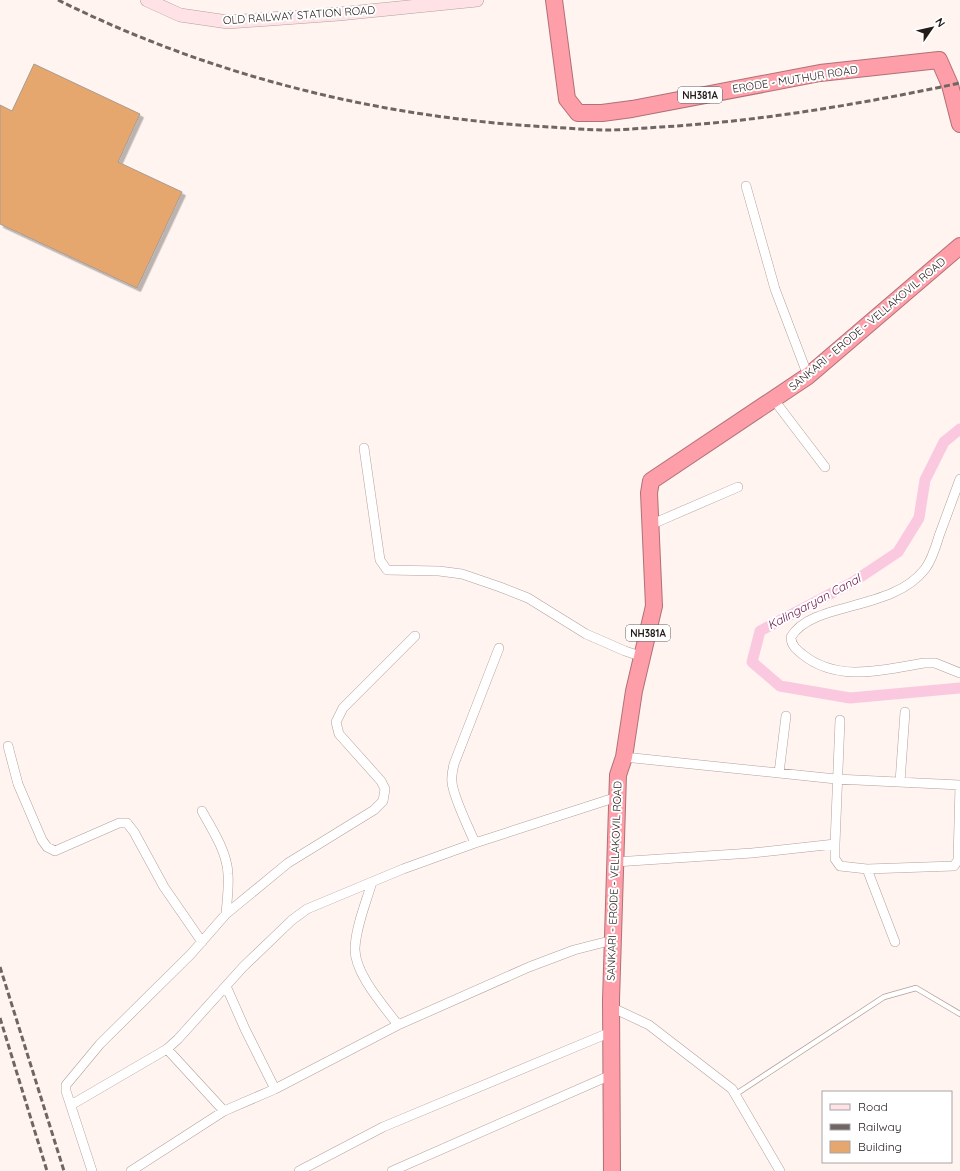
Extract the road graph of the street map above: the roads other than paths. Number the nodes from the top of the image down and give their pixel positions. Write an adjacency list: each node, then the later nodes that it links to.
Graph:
1 (147, 0): 2 (street, OLD RAILWAY STATION ROAD)
2 (478, 0)
3 (554, 0): 4 (highway, ERODE - MUTHUR ROAD / NH381A)
4 (960, 124)
5 (746, 186): 7 (street)
6 (960, 246): 7 (highway, SANKARI - ERODE - VELLAKOVIL ROAD / NH381A)
7 (808, 376): 8 (highway, SANKARI - ERODE - VELLAKOVIL ROAD / NH381A)
8 (774, 400): 10 (street); 13 (highway, SANKARI - ERODE - VELLAKOVIL ROAD / NH381A)
9 (364, 448): 16 (street)
10 (825, 467)
11 (960, 479): 17 (street)
12 (738, 487): 13 (street)
13 (650, 525): 16 (highway, SANKARI - ERODE - VELLAKOVIL ROAD / NH381A)
14 (414, 636): 34 (street)
15 (499, 648): 29 (street)
16 (643, 656): 22 (highway, SANKARI - ERODE - VELLAKOVIL ROAD / NH381A)
17 (960, 673)
18 (905, 712): 25 (street)
19 (786, 716): 23 (street)
20 (840, 720): 24 (street)
21 (8, 746): 36 (street)
22 (624, 757): 23 (street); 27 (highway, SANKARI - ERODE - VELLAKOVIL ROAD / NH381A)
23 (779, 773): 24 (street)
24 (836, 778): 25 (street); 30 (street)
25 (900, 782): 26 (street)
26 (960, 785): 32 (street)
27 (617, 796): 29 (street); 31 (highway, SANKARI - ERODE - VELLAKOVIL ROAD / NH381A)
28 (202, 811): 34 (street)
29 (475, 843): 33 (street)
30 (835, 844): 31 (street); 32 (street)
31 (615, 862): 35 (highway, SANKARI - ERODE - VELLAKOVIL ROAD / NH381A)
32 (867, 869): 37 (street)
33 (372, 882): 38 (street); 41 (street)
34 (226, 914): 36 (street)
35 (613, 940): 39 (highway, SANKARI - ERODE - VELLAKOVIL ROAD / NH381A); 41 (street)
36 (202, 942): 47 (street)
37 (895, 942)
38 (226, 986): 43 (street); 45 (street)
39 (611, 1007): 42 (highway, SANKARI - ERODE - VELLAKOVIL ROAD / NH381A); 46 (street)
40 (960, 1014): 46 (lane)
41 (398, 1025): 45 (street)
42 (611, 1032): 44 (highway, SANKARI - ERODE - VELLAKOVIL ROAD / NH381A); 51 (street)
43 (167, 1049): 47 (street); 48 (street)
44 (611, 1076): 52 (street); 53 (highway, SANKARI - ERODE - VELLAKOVIL ROAD / NH381A)
45 (275, 1089): 48 (street)
46 (736, 1094): 54 (street)
47 (71, 1106): 49 (street)
48 (224, 1111): 50 (street)
49 (92, 1171)
50 (131, 1171)
51 (299, 1171)
52 (392, 1171)
53 (612, 1171)
54 (780, 1171)

